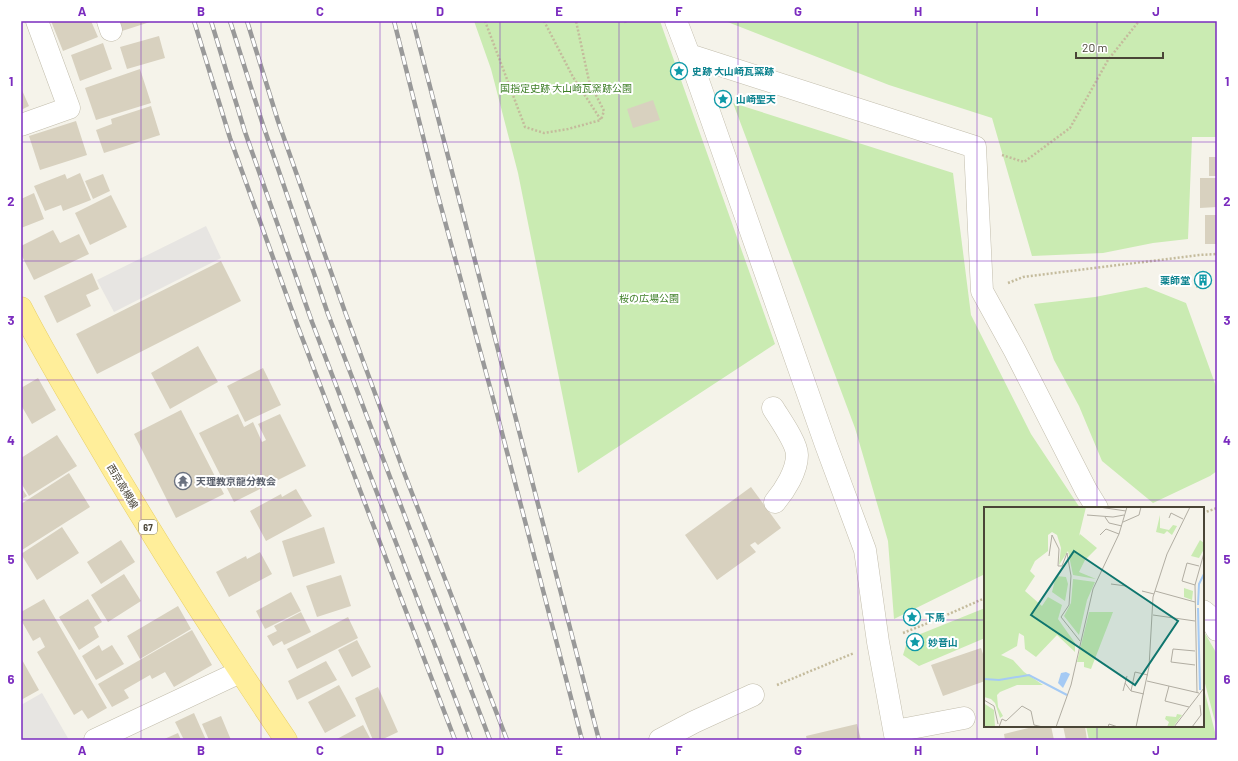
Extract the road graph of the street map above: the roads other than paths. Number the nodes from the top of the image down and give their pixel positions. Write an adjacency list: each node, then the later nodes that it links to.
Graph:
1 (37, 21): 4 (street)
2 (676, 21): 3 (street)
3 (689, 55): 7 (street); 10 (street)
4 (21, 126)
5 (21, 308): 13 (main road, 西京高槻線 / 67)
6 (773, 408): 8 (street)
7 (826, 445): 8 (street); 16 (street)
8 (797, 454): 9 (street)
9 (775, 502)
10 (1096, 507)
11 (1204, 612): 12 (street)
12 (1217, 630)
13 (240, 672): 17 (street); 18 (main road, 西京高槻線 / 67)
14 (753, 695): 19 (street)
15 (964, 718): 16 (street)
16 (896, 736)
17 (95, 740)
18 (286, 740)
19 (660, 740)

